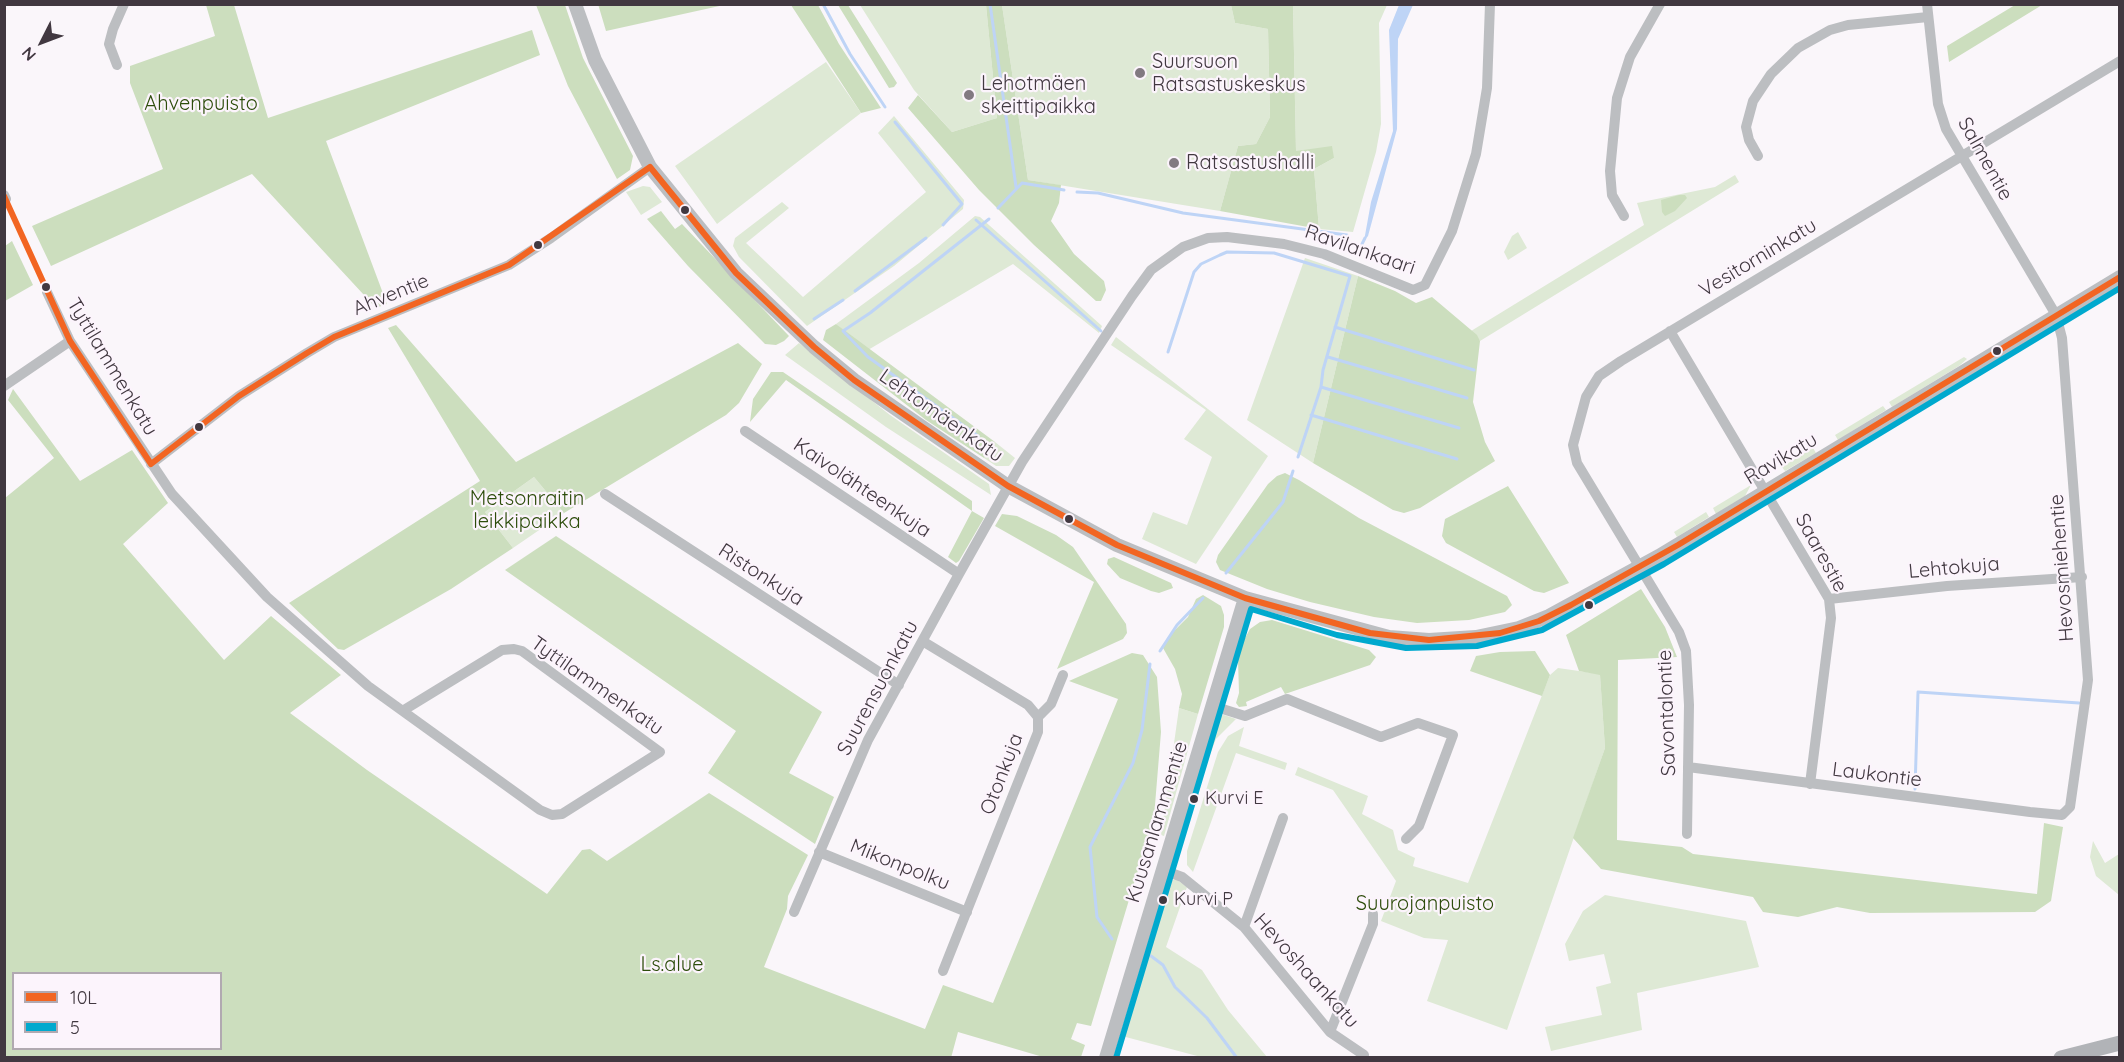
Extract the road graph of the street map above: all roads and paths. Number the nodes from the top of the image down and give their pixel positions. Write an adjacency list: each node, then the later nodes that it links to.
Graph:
1 (124, 4): 8 (street)
2 (575, 4): 11 (street, Lehtomäenkatu)
3 (1490, 4): 21 (street, Ravilankaari)
4 (1660, 4): 12 (street)
5 (1927, 4): 6 (street, Salmentie)
6 (1928, 16): 9 (street); 10 (street, Salmentie)
7 (2120, 61): 10 (street, Vesitorninkatu)
8 (117, 65)
9 (1758, 156)
10 (1960, 156): 15 (street, Salmentie); 16 (street, Vesitorninkatu)
11 (650, 167): 20 (street, Ahventie); 21 (street, Lehtomäenkatu)
12 (1624, 216)
13 (2120, 277): 15 (street, Ravikatu)
14 (47, 292): 17 (street, Tyttilammenkatu)
15 (2056, 315): 22 (street, Ravikatu); 26 (street, Hevosmiehentie)
16 (1670, 331): 22 (street, Saarestie); 24 (street, Vesitorninkatu)
17 (70, 341): 18 (street); 20 (street, Tyttilammenkatu)
18 (4, 386)
19 (745, 431): 25 (street, Kaivolähteenkuja)
20 (151, 464): 34 (street, Tyttilammenkatu)
21 (1008, 486): 25 (street, Suurensuonkatu); 27 (street, Lehtomäenkatu)
22 (1766, 492): 24 (street, Ravikatu); 28 (street, Saarestie)
23 (605, 494): 32 (street, Ristonkuja)
24 (1639, 567): 29 (street, Ravikatu); 36 (street, Savontalontie)
25 (959, 574): 30 (street, Suurensuonkatu)
26 (2082, 577): 28 (street, Lehtokuja); 38 (street, Hevosmiehentie)
27 (1245, 598): 29 (street, Lehtomäenkatu); 33 (street, Kuusanlammentie)
28 (1829, 599): 37 (street, Saarestie)
29 (1449, 640)
30 (924, 642): 32 (street, Suurensuonkatu); 35 (street, Otonkuja)
31 (1063, 675): 35 (street)
32 (899, 685): 42 (street, Suurensuonkatu)
33 (1213, 706): 41 (street); 43 (street, Kuusanlammentie)
34 (404, 710): 34 (street, Tyttilammenkatu)
35 (1038, 717): 45 (street, Otonkuja)
36 (1688, 767): 37 (street, Laukontie); 40 (street, Savontalontie)
37 (1810, 784): 38 (street, Laukontie)
38 (2062, 815)
39 (1283, 818): 47 (street)
40 (1687, 834)
41 (1406, 839)
42 (819, 852): 44 (street, Suurensuonkatu); 45 (street, Mikonpolku)
43 (1163, 870): 47 (street, Hevoshaankatu); 52 (street, Kuusanlammentie)
44 (794, 912)
45 (967, 912): 48 (street, Otonkuja)
46 (1373, 914): 49 (street)
47 (1244, 927): 49 (street, Hevoshaankatu)
48 (943, 970)
49 (1330, 1032): 51 (street, Hevoshaankatu)
50 (2120, 1043): 53 (main road)
51 (1364, 1055)
52 (1106, 1058)
53 (2061, 1058)

